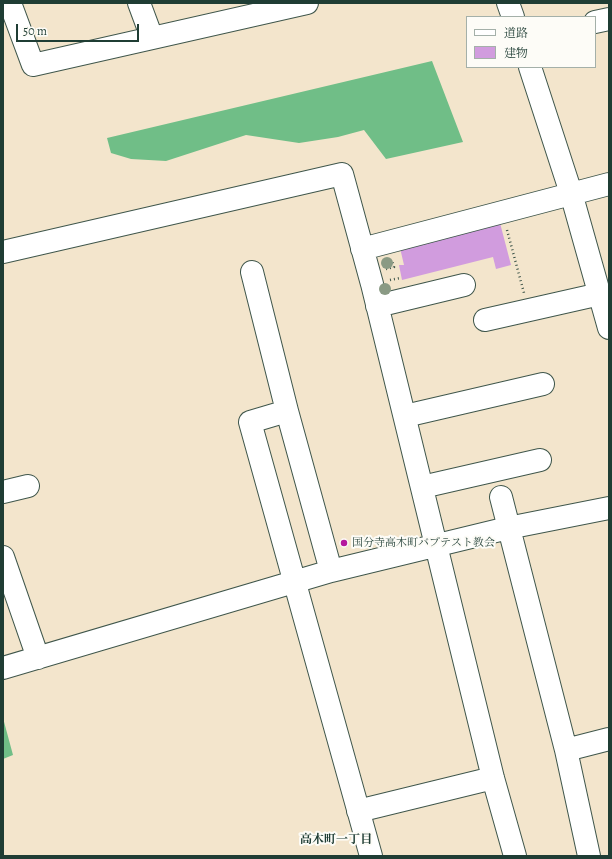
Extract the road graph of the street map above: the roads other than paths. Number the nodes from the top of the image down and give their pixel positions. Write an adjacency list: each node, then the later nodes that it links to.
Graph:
1 (10, 3): 9 (street)
2 (139, 3): 9 (street)
3 (307, 3): 5 (street)
4 (508, 3): 6 (street)
5 (232, 11): 9 (street)
6 (513, 16)
7 (609, 19): 8 (street)
8 (596, 22)
9 (152, 38)
10 (530, 68): 12 (street)
11 (609, 184): 12 (street)
12 (571, 193): 13 (street); 17 (street)
13 (362, 249): 14 (street); 18 (street)
14 (3, 252)
15 (252, 272): 22 (street)
16 (464, 285): 18 (street)
17 (600, 294): 19 (street); 20 (street)
18 (377, 306): 23 (street)
19 (485, 320)
20 (609, 328)
21 (542, 384): 23 (street)
22 (286, 411): 33 (street); 34 (street)
23 (404, 416): 26 (street)
24 (540, 460): 26 (street)
25 (28, 486): 27 (street)
26 (422, 487): 31 (street)
27 (4, 490)
28 (501, 497): 30 (street)
29 (609, 508): 30 (street)
30 (508, 528): 31 (street); 38 (street)
31 (437, 545): 33 (street); 39 (street)
32 (3, 557): 35 (street)
33 (331, 571): 34 (street)
34 (294, 582): 35 (street); 40 (street)
35 (38, 658): 36 (street)
36 (3, 668)
37 (609, 739): 38 (street)
38 (566, 750): 43 (street)
39 (494, 778): 40 (street); 42 (street)
40 (358, 811): 41 (street)
41 (370, 856)
42 (515, 856)
43 (589, 856)

